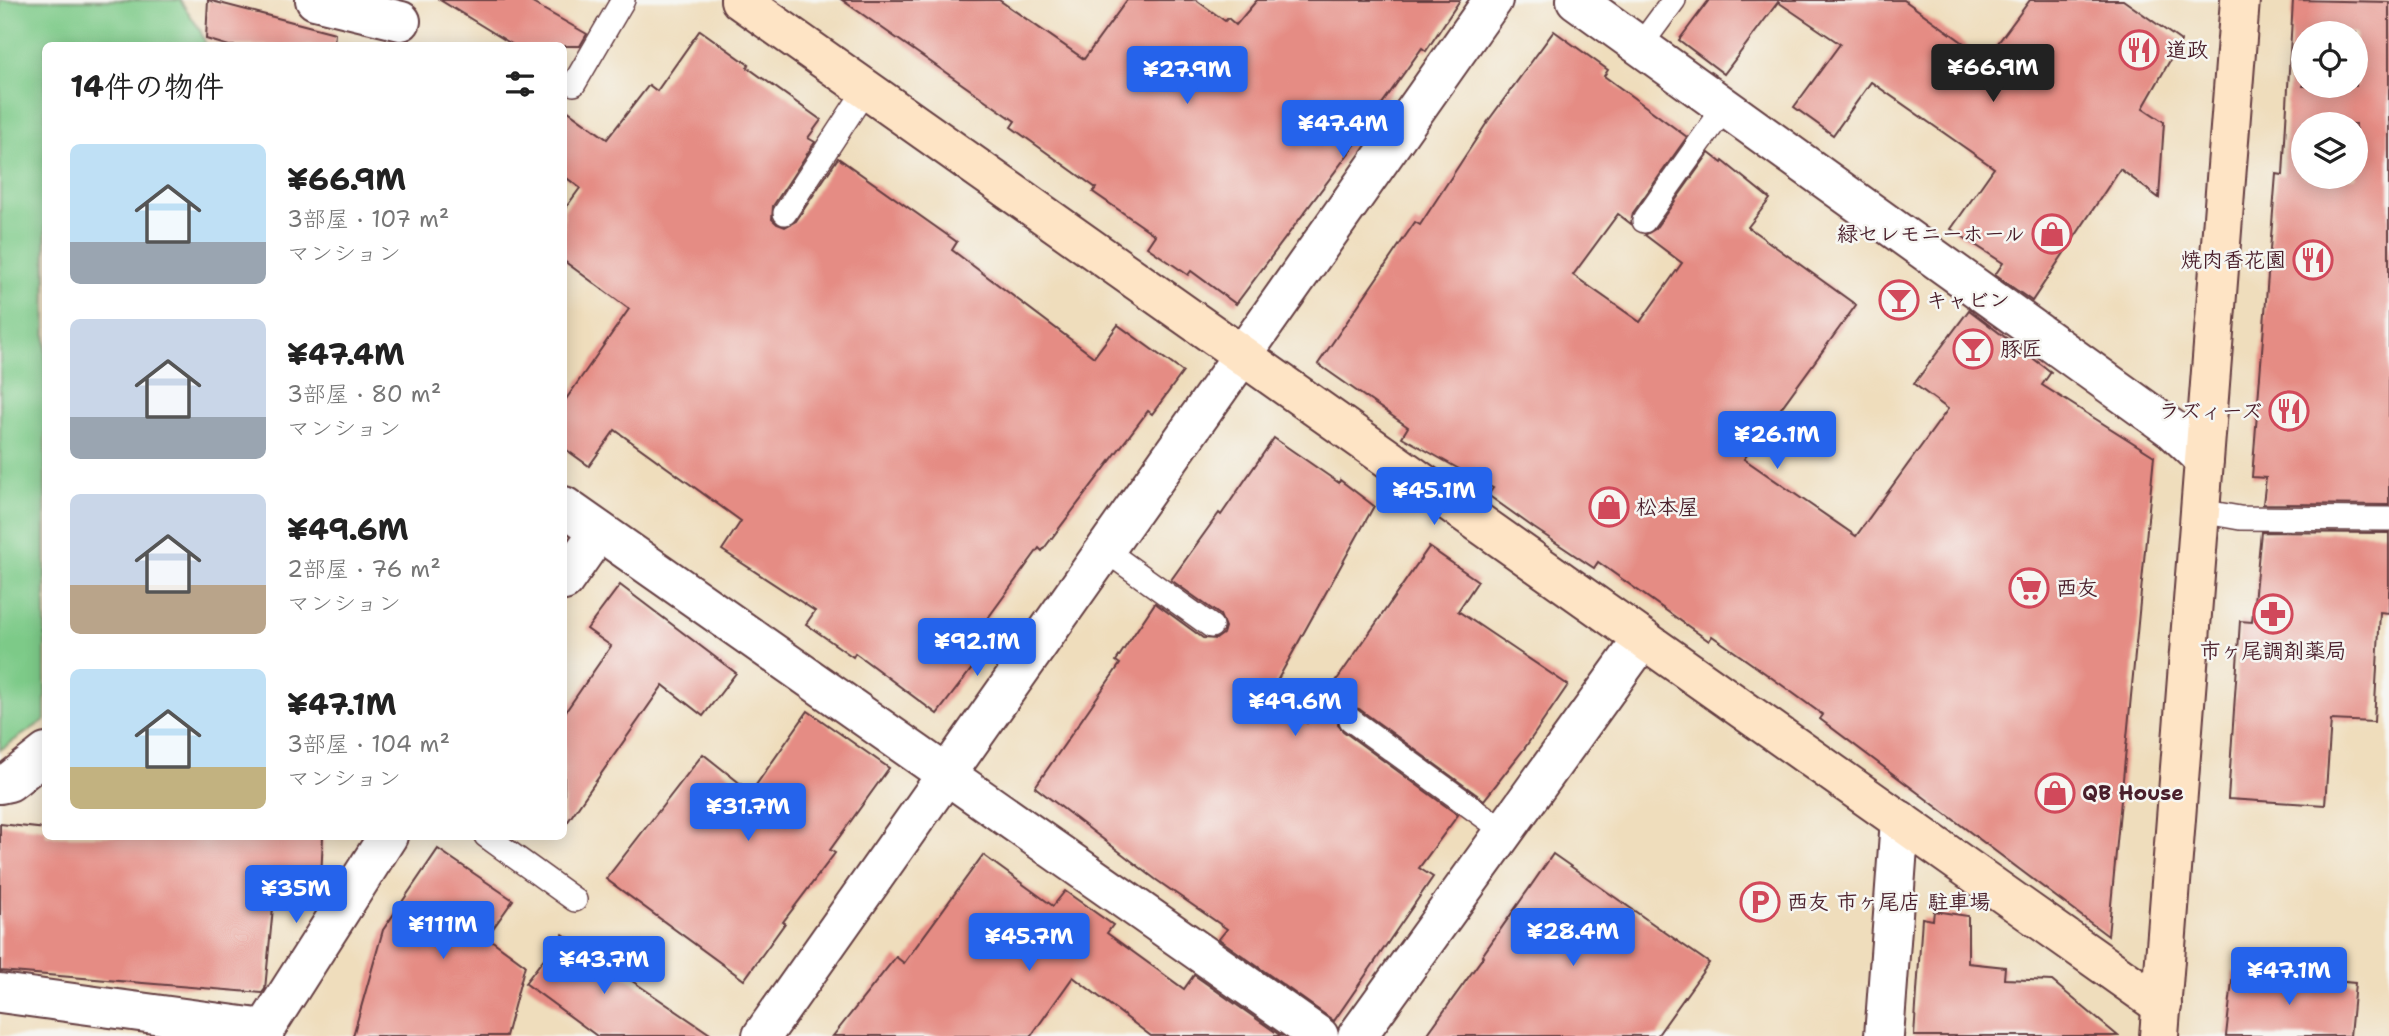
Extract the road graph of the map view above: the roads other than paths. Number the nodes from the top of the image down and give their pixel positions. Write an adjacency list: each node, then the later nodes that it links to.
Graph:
1 (314, 0): 8 (street)
2 (623, 0): 10 (lane)
3 (1493, 0): 15 (street)
4 (1576, 0): 9 (street)
5 (1674, 0): 9 (lane)
6 (2240, 0): 16 (street)
7 (750, 3): 11 (street)
8 (404, 22)
9 (1640, 46): 12 (street)
10 (574, 84)
11 (866, 89): 13 (lane); 15 (street)
12 (1725, 107): 14 (lane); 16 (street)
13 (785, 214)
14 (1644, 221)
15 (1242, 355): 21 (street); 24 (street)
16 (2204, 459): 18 (street)
17 (567, 508): 20 (street)
18 (2200, 511): 19 (lane); 35 (street)
19 (2389, 519)
20 (599, 531): 22 (street); 27 (street)
21 (1105, 550): 23 (lane); 27 (street)
22 (567, 577)
23 (1211, 626)
24 (1643, 639): 29 (street); 30 (street)
25 (1351, 720): 30 (lane)
26 (42, 756): 28 (street)
27 (946, 774): 37 (street); 38 (street)
28 (0, 784)
29 (1900, 820): 35 (street); 40 (street)
30 (1504, 831): 39 (street)
31 (385, 840): 36 (street)
32 (492, 840): 33 (lane)
33 (575, 900)
34 (0, 993): 36 (street)
35 (2161, 1021)
36 (265, 1032)
37 (762, 1036)
38 (1319, 1036)
39 (1357, 1036)
40 (1884, 1036)

